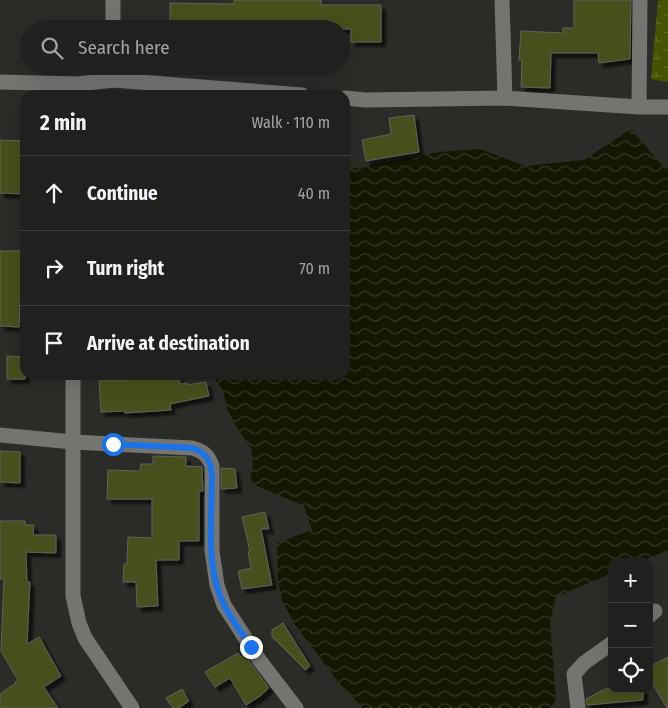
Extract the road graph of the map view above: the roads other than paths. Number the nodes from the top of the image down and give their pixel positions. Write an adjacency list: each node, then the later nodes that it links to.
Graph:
1 (113, 0): 4 (street)
2 (502, 0): 11 (street)
3 (640, 0): 13 (street)
4 (113, 20)
5 (109, 75): 8 (street)
6 (131, 75): 9 (street)
7 (0, 82): 8 (street)
8 (76, 89)
9 (259, 90)
10 (350, 98): 11 (street)
11 (505, 98): 13 (street)
12 (668, 106): 13 (street)
13 (639, 107)
14 (73, 380): 16 (street)
15 (0, 435): 16 (street)
16 (73, 442): 18 (street); 19 (street)
17 (608, 646): 20 (street)
18 (292, 707)
19 (132, 708)
20 (578, 708)

